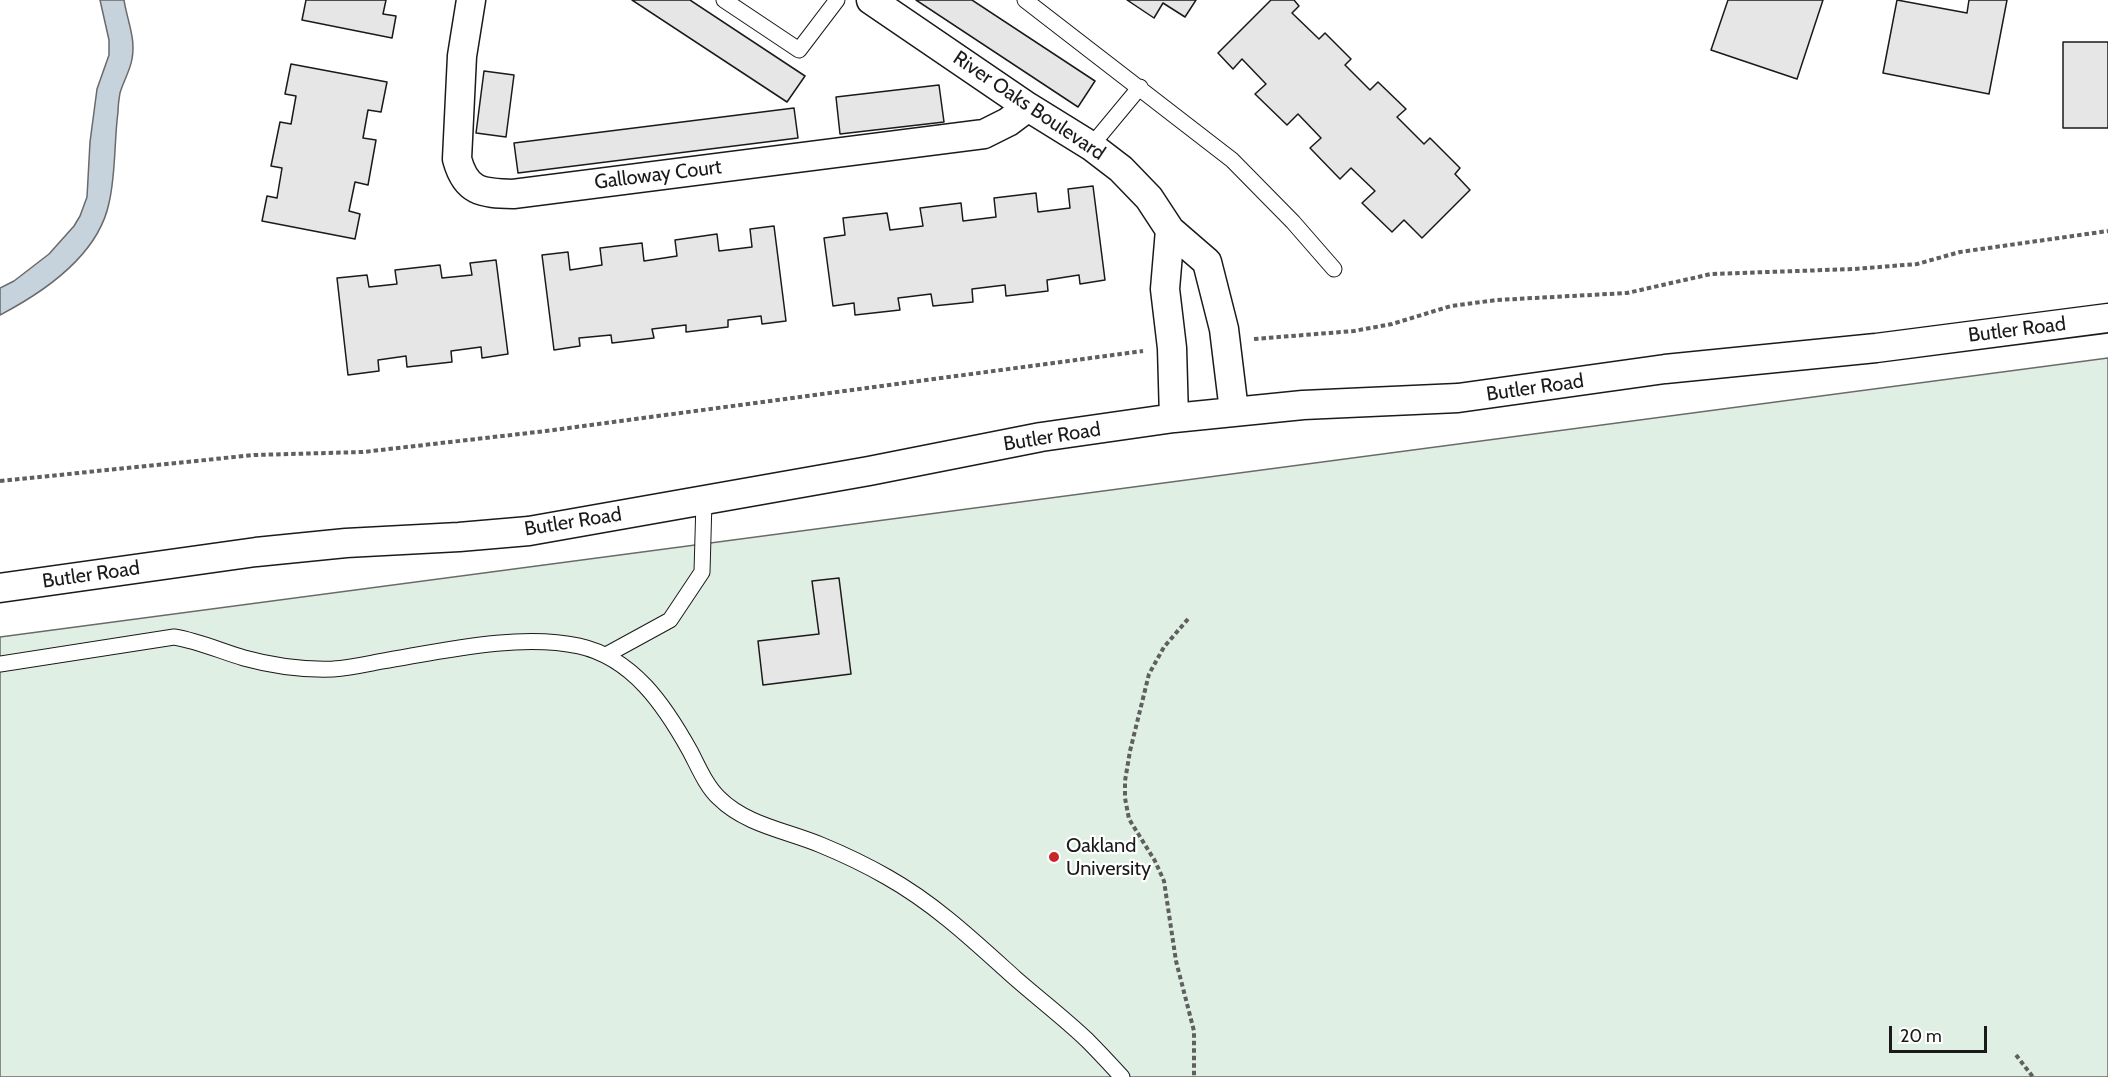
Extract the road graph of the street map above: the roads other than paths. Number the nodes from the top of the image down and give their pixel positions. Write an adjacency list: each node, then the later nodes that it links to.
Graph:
1 (471, 0): 7 (street, Galloway Court)
2 (724, 0): 3 (lane)
3 (837, 0)
4 (871, 0): 7 (street, River Oaks Boulevard)
5 (1025, 0): 6 (lane)
6 (1140, 87): 8 (lane); 10 (lane)
7 (1028, 107): 8 (street, River Oaks Boulevard)
8 (1091, 146): 9 (street, River Oaks Boulevard)
9 (1170, 231): 12 (street, River Oaks Boulevard); 13 (street)
10 (1334, 269)
11 (2108, 318): 12 (street, Butler Road)
12 (1234, 411): 13 (street, Butler Road)
13 (1174, 418): 14 (street, Butler Road)
14 (704, 501): 15 (street, Butler Road); 16 (lane)
15 (0, 588)
16 (606, 655): 17 (lane); 18 (lane)
17 (0, 664)
18 (1122, 1077)

